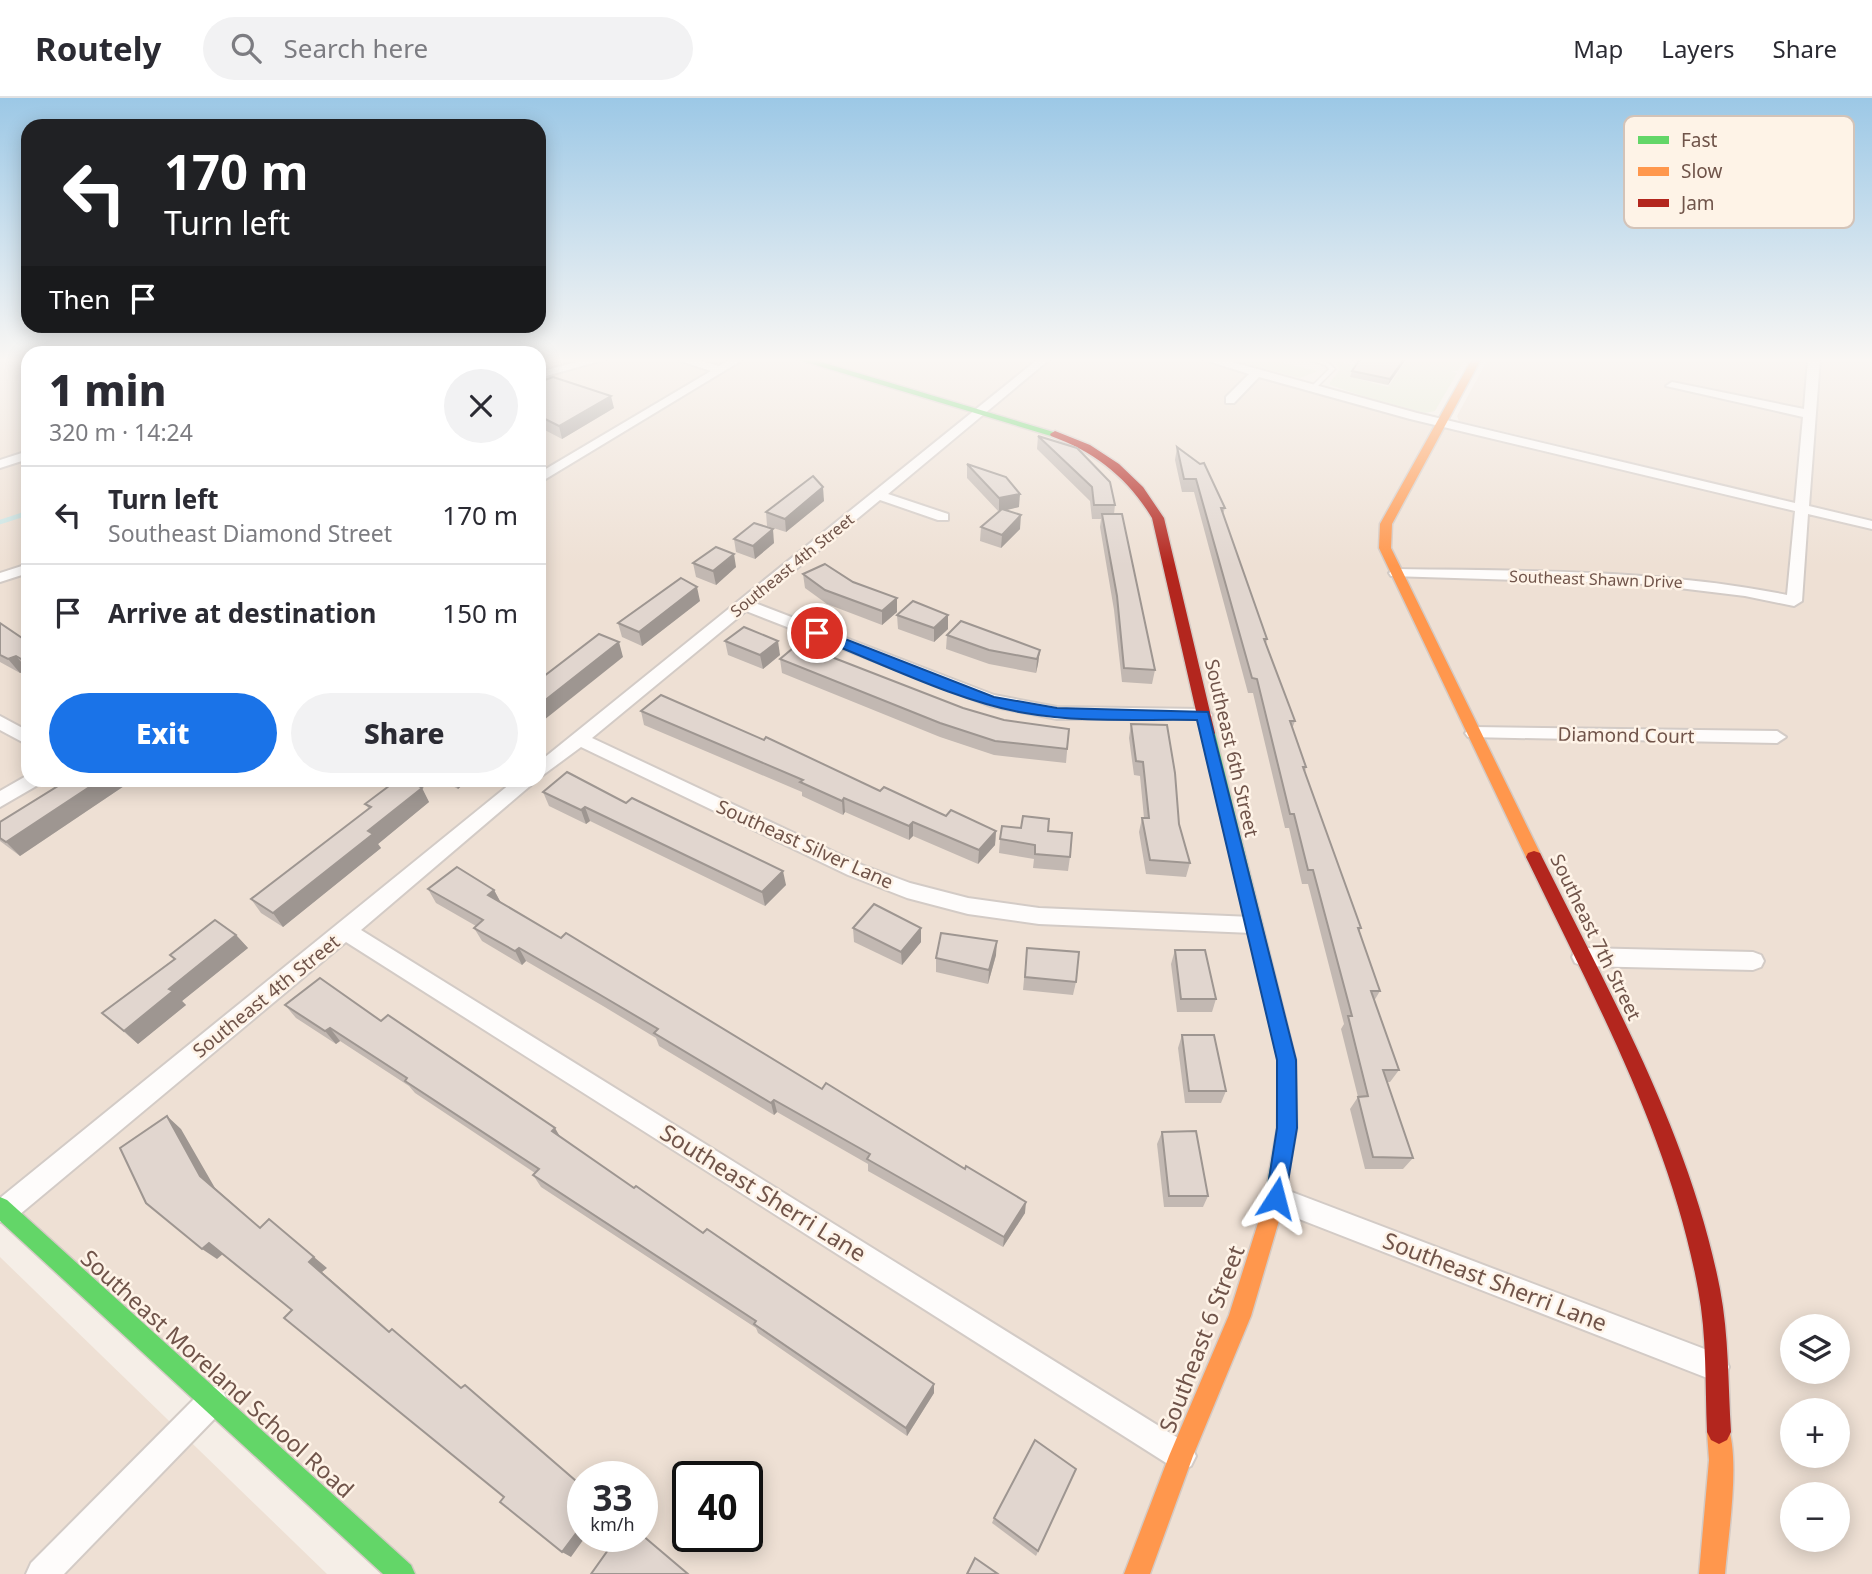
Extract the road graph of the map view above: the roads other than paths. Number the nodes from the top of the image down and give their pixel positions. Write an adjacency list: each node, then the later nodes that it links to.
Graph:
1 (624, 428): 9 (street)
2 (959, 428): 10 (street, Southeast 4th Street)
3 (1035, 428): 18 (street, Southeast 6th Street)
4 (1440, 428): 15 (street, Southeast 7th Street)
5 (1467, 428): 11 (street)
6 (1807, 428): 11 (street)
7 (21, 457): 8 (street)
8 (0, 464)
9 (546, 475)
10 (878, 495): 12 (street); 17 (street, Southeast 4th Street)
11 (1800, 508): 13 (street); 15 (street, Southeast Shawn Drive)
12 (943, 517)
13 (1872, 525)
14 (21, 570): 16 (street)
15 (1396, 573): 20 (street, Southeast 7th Street)
16 (0, 578)
17 (743, 604): 18 (street); 23 (street, Southeast 4th Street)
18 (1203, 715): 28 (street, Southeast 6th Street)
19 (0, 722): 21 (street)
20 (1474, 733): 22 (street, Diamond Court); 30 (street, Southeast 7th Street)
21 (21, 735)
22 (1777, 737)
23 (579, 739): 24 (street, Southeast 4th Street); 28 (street, Southeast Silver Lane)
24 (546, 766)
25 (21, 787): 27 (street)
26 (520, 787): 29 (street, Southeast 4th Street)
27 (0, 800)
28 (1252, 925): 32 (street, Southeast 6th Street)
29 (346, 931): 33 (street, Southeast 4th Street); 36 (street, Southeast Sherri Lane)
30 (1583, 957): 31 (street); 34 (street, Southeast 7th Street)
31 (1753, 961)
32 (1276, 1198): 34 (street, Southeast Sherri Lane); 36 (street, Southeast 6 Street)
33 (2, 1209): 35 (street, Southeast Moreland School Road)
34 (1715, 1367): 40 (street, Southeast 7th Street)
35 (213, 1400): 37 (street); 38 (street, Southeast Moreland School Road)
36 (1181, 1455): 39 (street)
37 (42, 1574)
38 (402, 1574)
39 (1137, 1574)
40 (1712, 1574)

